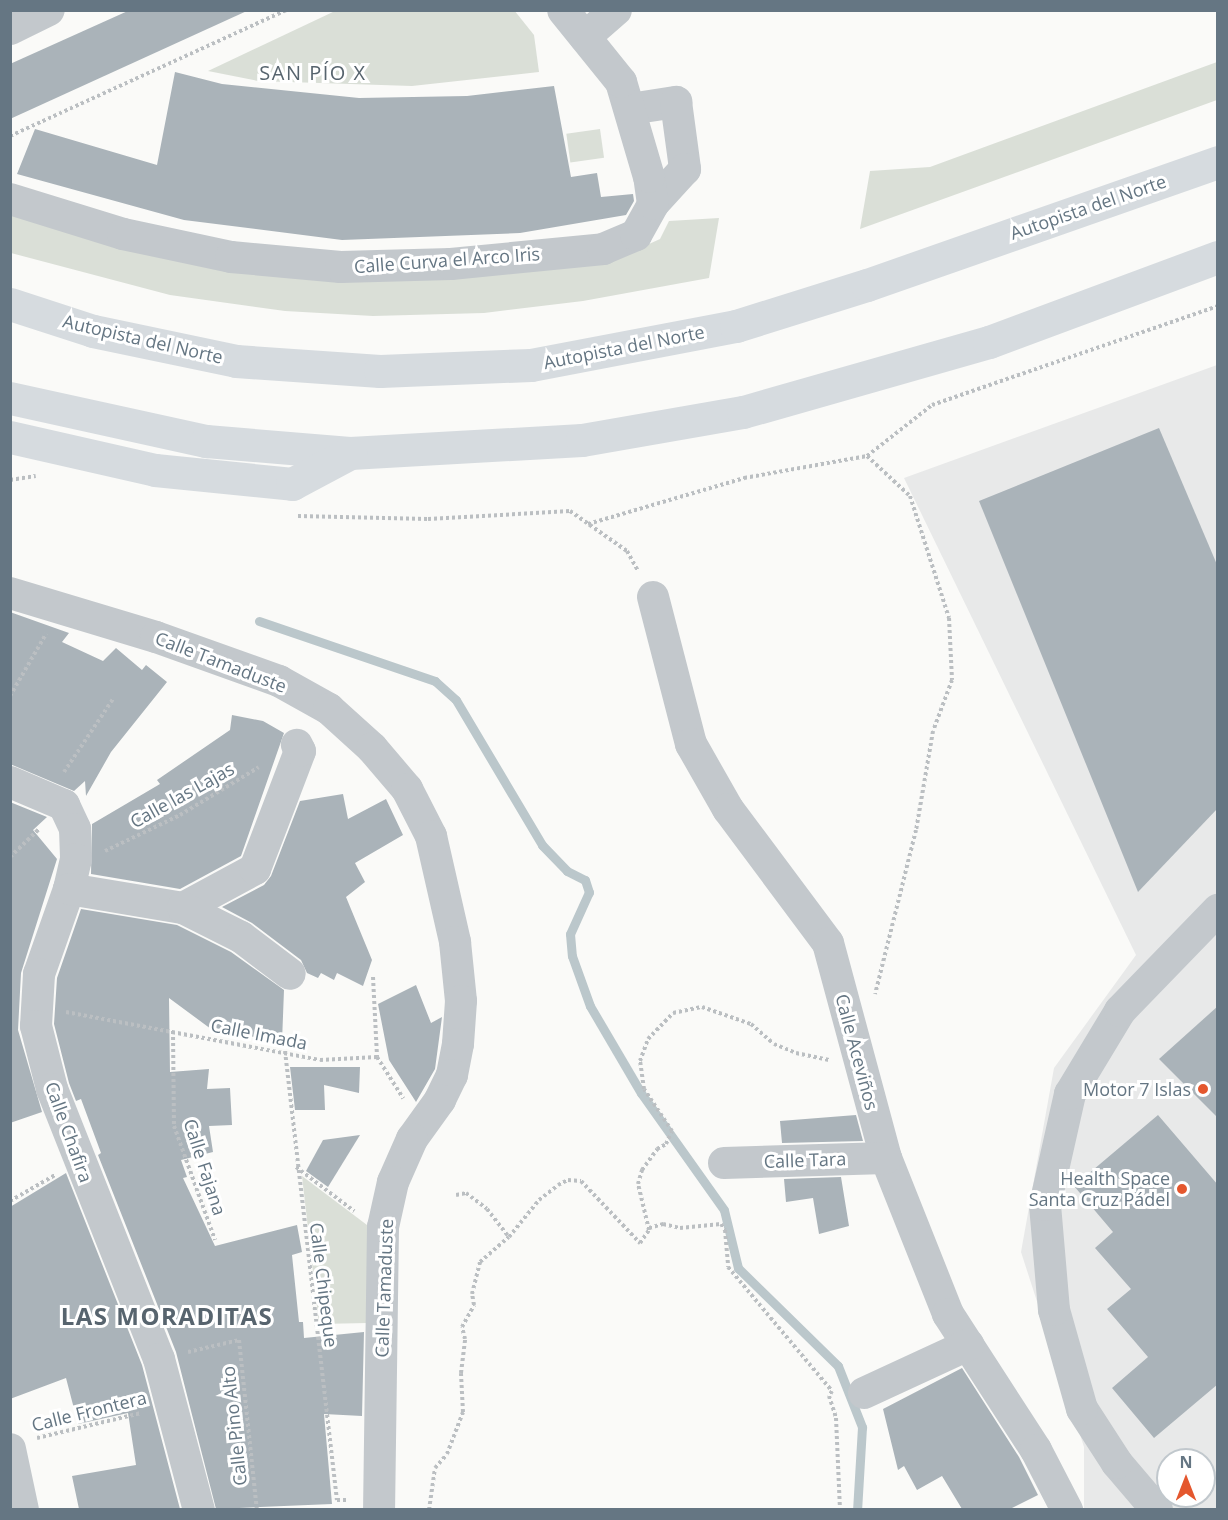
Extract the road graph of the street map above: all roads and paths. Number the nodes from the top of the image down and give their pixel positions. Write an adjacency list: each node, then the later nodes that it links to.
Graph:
1 (49, 10): 5 (street)
2 (287, 10): 8 (path)
3 (563, 10): 6 (street)
4 (616, 10): 6 (street)
5 (10, 28)
6 (585, 38): 7 (street)
7 (630, 109): 11 (street); 11 (street, Calle Curva el Arco Iris)
8 (10, 135)
9 (1218, 162): 13 (highway, Autopista del Norte)
10 (10, 199): 11 (street, Calle Curva el Arco Iris)
11 (652, 204)
12 (1218, 257): 17 (highway)
13 (10, 304)
14 (1218, 306): 18 (path)
15 (10, 398): 17 (highway)
16 (10, 437): 17 (highway)
17 (350, 453)
18 (867, 456): 20 (path); 35 (path)
19 (286, 516): 20 (path)
20 (588, 524): 22 (path)
21 (10, 592): 23 (street, Calle Tamaduste)
22 (653, 597): 40 (street, Calle Aceviños)
23 (61, 607): 24 (path); 48 (street, Calle Tamaduste)
24 (10, 696)
25 (113, 699): 28 (path)
26 (297, 745): 30 (path, Calle las Lajas); 31 (street)
27 (10, 782): 28 (street)
28 (55, 802): 29 (path); 30 (street, Calle Chafira)
29 (10, 857)
30 (73, 874): 31 (street); 36 (street, Calle Chafira)
31 (183, 908): 33 (street)
32 (1218, 910): 58 (street)
33 (290, 974)
34 (373, 977): 39 (path)
35 (873, 1001)
36 (36, 1007): 37 (path, Calle Imada); 43 (street, Calle Chafira)
37 (173, 1031): 38 (path, Calle Imada); 51 (path, Calle Fajana)
38 (285, 1051): 39 (path, Calle Imada); 45 (path, Calle Chipeque)
39 (377, 1057): 41 (path)
40 (859, 1058): 42 (street, Calle Aceviños); 49 (path)
41 (406, 1102)
42 (886, 1158): 44 (street, Calle Tara); 52 (street, Calle Aceviños)
43 (79, 1162): 47 (path); 53 (street, Calle Chafira)
44 (724, 1163)
45 (296, 1166): 48 (path); 62 (path, Calle Chipeque)
46 (456, 1194): 50 (path)
47 (10, 1201)
48 (383, 1227): 63 (street, Calle Tamaduste)
49 (649, 1228): 50 (path); 54 (path)
50 (509, 1237): 64 (path)
51 (215, 1240)
52 (968, 1345): 55 (street); 66 (street, Calle Aceviños)
53 (159, 1359): 56 (street, Calle Chafira); 61 (path, Calle Pino Alto)
54 (832, 1391): 55 (path); 65 (path)
55 (864, 1393)
56 (174, 1405): 57 (path, Calle Frontera); 60 (street, Calle Chafira)
57 (22, 1444): 59 (street)
58 (1153, 1508)
59 (23, 1509)
60 (199, 1509)
61 (257, 1509)
62 (349, 1509)
63 (379, 1509)
64 (429, 1509)
65 (840, 1509)
66 (1067, 1509)

